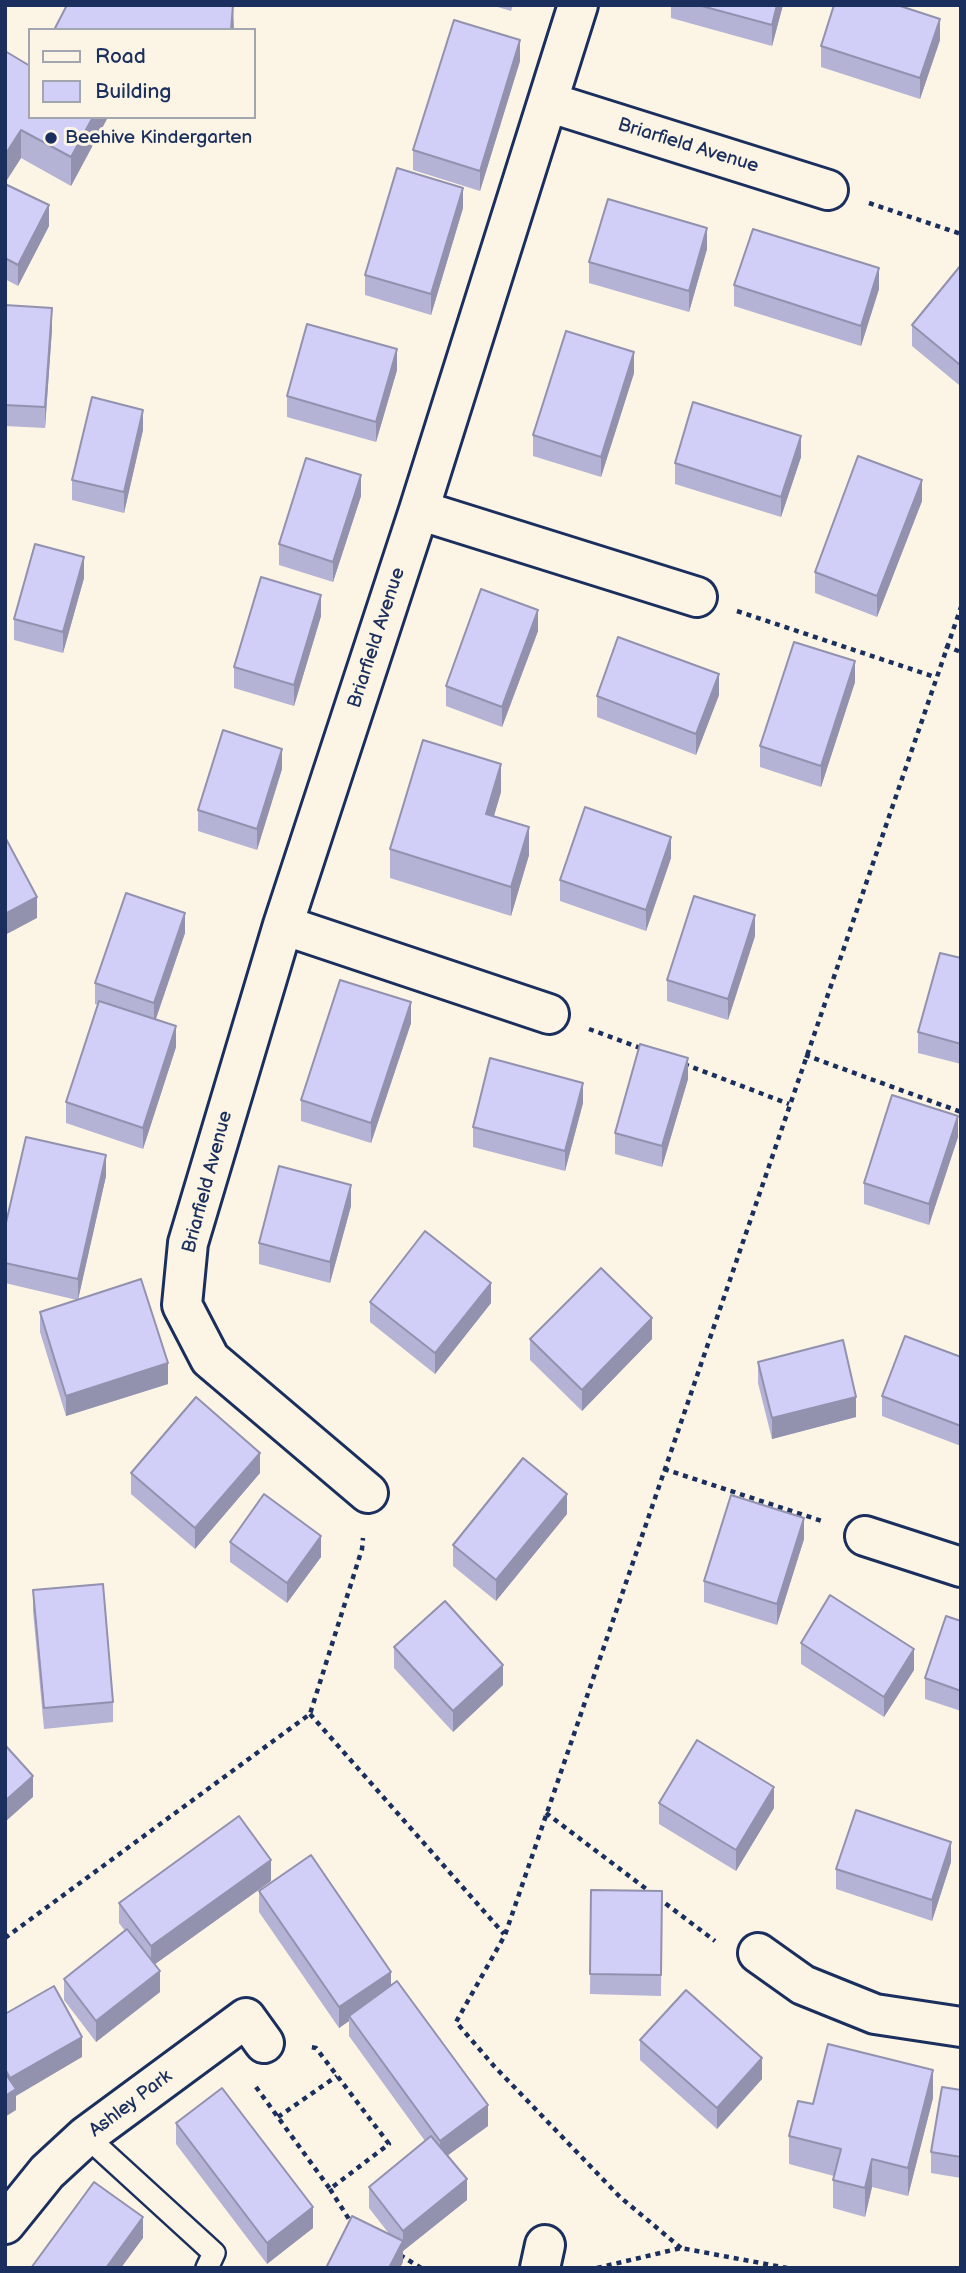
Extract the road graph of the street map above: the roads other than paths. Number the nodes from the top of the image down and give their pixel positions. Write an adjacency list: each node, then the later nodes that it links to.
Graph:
1 (578, 5): 2 (street, Briarfield Avenue)
2 (548, 102): 3 (street, Briarfield Avenue); 4 (street, Briarfield Avenue)
3 (828, 190)
4 (419, 510): 5 (street); 6 (street, Briarfield Avenue)
5 (697, 597)
6 (284, 925): 7 (street); 8 (street, Briarfield Avenue)
7 (549, 1014)
8 (368, 1493)
9 (865, 1536): 10 (street)
10 (961, 1567)
11 (758, 1953): 12 (street)
12 (961, 2027)
13 (264, 2043): 14 (street, Ashley Park)
14 (86, 2136): 15 (street, Ashley Park); 16 (lane)
15 (5, 2224)
16 (207, 2268)

